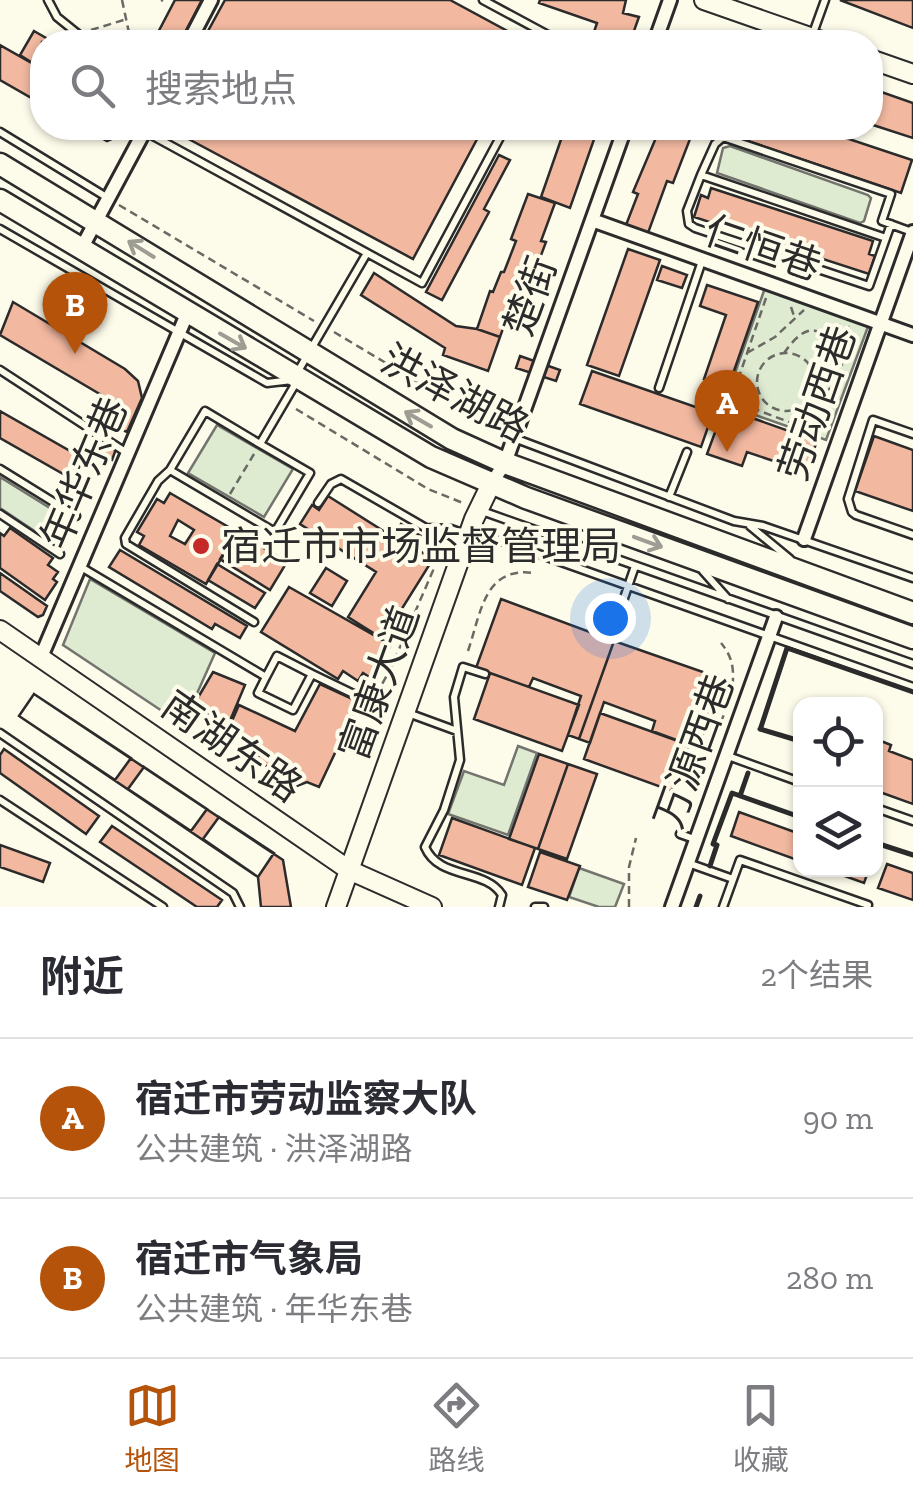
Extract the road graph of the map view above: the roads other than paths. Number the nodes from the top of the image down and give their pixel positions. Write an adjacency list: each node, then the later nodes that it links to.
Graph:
1 (48, 0): 7 (lane)
2 (211, 0): 8 (street)
3 (484, 0): 9 (lane)
4 (670, 0): 10 (street)
5 (707, 0): 11 (street)
6 (826, 0): 12 (lane)
7 (72, 30)
8 (195, 30)
9 (539, 30)
10 (659, 30)
11 (790, 30)
12 (820, 30)
13 (883, 64): 14 (street)
14 (913, 74)
15 (0, 132): 24 (lane)
16 (139, 140): 24 (street)
17 (165, 140): 33 (lane)
18 (499, 140): 33 (lane)
19 (621, 140): 26 (street, 楚街)
20 (720, 140): 23 (lane)
21 (733, 140): 28 (lane)
22 (0, 164): 27 (main road, 洪泽湖路)
23 (702, 175): 31 (lane); 31 (lane)
24 (109, 199): 27 (street)
25 (0, 200): 32 (main road, 洪泽湖路)
26 (592, 220): 34 (street, 仁恒巷); 43 (street, 楚街)
27 (97, 222): 32 (street); 38 (main road, 洪泽湖路, one-way to 27)
28 (890, 224): 30 (lane); 31 (lane)
29 (0, 229): 35 (lane)
30 (913, 232): 36 (street, 劳动西巷)
31 (886, 238)
32 (80, 250): 35 (main road, 洪泽湖路)
33 (366, 253): 38 (lane)
34 (702, 261): 36 (street, 仁恒巷); 41 (lane)
35 (183, 324): 40 (main road, 洪泽湖路, one-way to 40); 46 (street, 年华东巷)
36 (880, 324): 37 (street, 仁恒巷); 59 (street, 劳动西巷)
37 (913, 336)
38 (309, 352): 40 (lane); 47 (main road, 洪泽湖路, one-way to 38)
39 (0, 370): 46 (lane)
40 (296, 378): 44 (lane); 50 (main road, 洪泽湖路)
41 (659, 388)
42 (913, 434): 58 (lane)
43 (514, 438): 47 (street, 楚街); 51 (lane)
44 (260, 444): 49 (lane); 49 (lane)
45 (687, 452): 51 (lane)
46 (128, 454): 62 (street, 年华东巷)
47 (505, 463): 50 (street, 楚街); 64 (main road, 洪泽湖路)
48 (0, 469): 55 (lane)
49 (170, 470): 71 (lane)
50 (491, 484): 53 (street, 富康大道); 61 (main road, 洪泽湖路, one-way to 61)
51 (669, 497): 56 (lane)
52 (318, 503): 57 (lane)
53 (478, 509): 57 (street, 富康大道); 63 (lane)
54 (0, 514): 60 (lane)
55 (76, 516)
56 (750, 526): 59 (lane); 64 (lane)
57 (463, 531): 66 (lane); 82 (street, 富康大道)
58 (913, 535)
59 (804, 539): 65 (lane)
60 (60, 554)
61 (693, 558): 67 (lane); 74 (main road, 洪泽湖路)
62 (80, 566): 75 (street, 年华东巷); 79 (lane)
63 (635, 566): 66 (lane); 67 (lane)
64 (806, 573): 69 (main road, 洪泽湖路)
65 (912, 575)
66 (628, 586): 68 (lane); 73 (lane)
67 (728, 600): 70 (lane)
68 (622, 604)
69 (913, 612)
70 (776, 617): 73 (street, 万源西巷); 76 (lane)
71 (254, 622)
72 (0, 630): 75 (street, 南湖东路)
73 (769, 637): 80 (lane); 85 (street, 万源西巷)
74 (913, 638)
75 (41, 657): 93 (street, 南湖东路)
76 (913, 664)
77 (312, 674): 79 (lane); 79 (lane); 81 (lane)
78 (485, 674): 84 (lane)
79 (266, 676)
80 (913, 687)
81 (371, 701)
82 (405, 712): 84 (lane); 93 (street, 富康大道)
83 (0, 732): 97 (lane)
84 (458, 732): 100 (lane)
85 (727, 756): 86 (lane); 91 (street, 万源西巷)
86 (793, 780)
87 (0, 800): 96 (lane)
88 (883, 810): 89 (lane)
89 (913, 821)
90 (680, 834): 91 (lane)
91 (696, 840): 92 (street, 万源西巷)
92 (688, 863): 94 (lane); 103 (street, 万源西巷)
93 (350, 870): 98 (street, 富康大道); 99 (street, 南湖东路)
94 (733, 879): 95 (lane); 104 (lane)
95 (869, 906)
96 (163, 907)
97 (240, 907)
98 (336, 907)
99 (432, 907)
100 (500, 907)
101 (534, 907): 102 (lane)
102 (544, 907)
103 (672, 907)
104 (723, 907)

